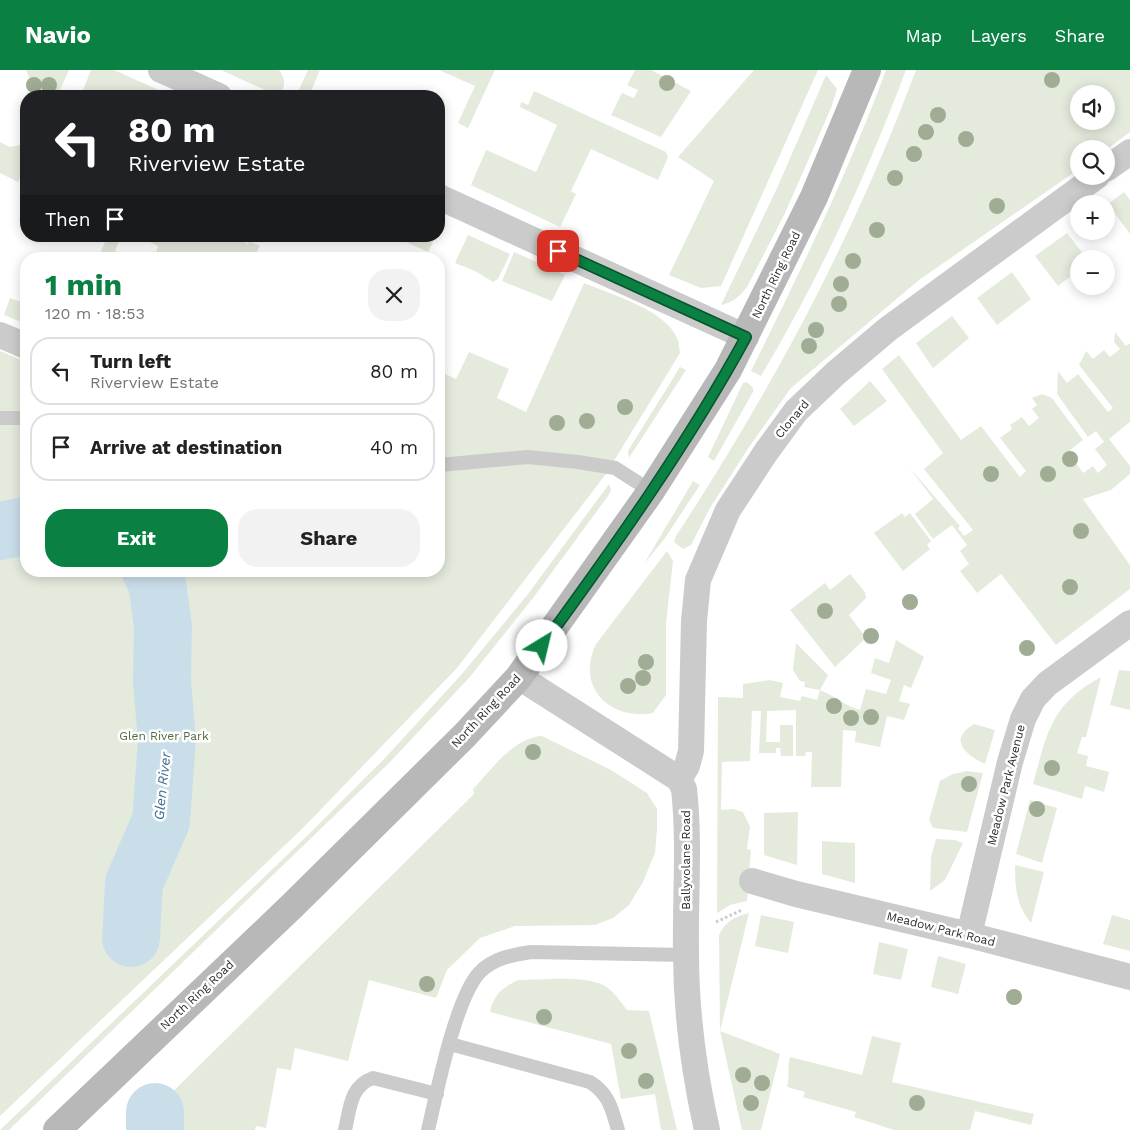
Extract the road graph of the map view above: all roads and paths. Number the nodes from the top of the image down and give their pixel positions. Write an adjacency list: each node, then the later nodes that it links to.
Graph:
1 (161, 70): 3 (street)
2 (867, 70): 9 (main road, North Ring Road)
3 (206, 90)
4 (1130, 152): 5 (street)
5 (1115, 163)
6 (1084, 185): 17 (street, Clonard)
7 (445, 199): 9 (street)
8 (0, 335): 10 (street)
9 (746, 337): 14 (main road, North Ring Road)
10 (20, 343)
11 (0, 418): 12 (lane)
12 (20, 418)
13 (445, 464): 14 (lane)
14 (651, 491): 16 (main road, North Ring Road)
15 (1130, 623): 21 (street, Meadow Park Avenue)
16 (519, 677): 17 (street); 26 (main road, North Ring Road)
17 (679, 779): 22 (street, Ballyvolane Road)
18 (752, 881): 21 (street, Meadow Park Road)
19 (748, 909): 20 (path)
20 (711, 925)
21 (969, 935): 23 (street, Meadow Park Road)
22 (686, 955): 24 (lane); 30 (street, Ballyvolane Road)
23 (1130, 977)
24 (450, 1044): 25 (lane); 29 (lane)
25 (437, 1094): 27 (lane); 28 (lane)
26 (57, 1130)
27 (345, 1130)
28 (428, 1130)
29 (618, 1130)
30 (707, 1130)

